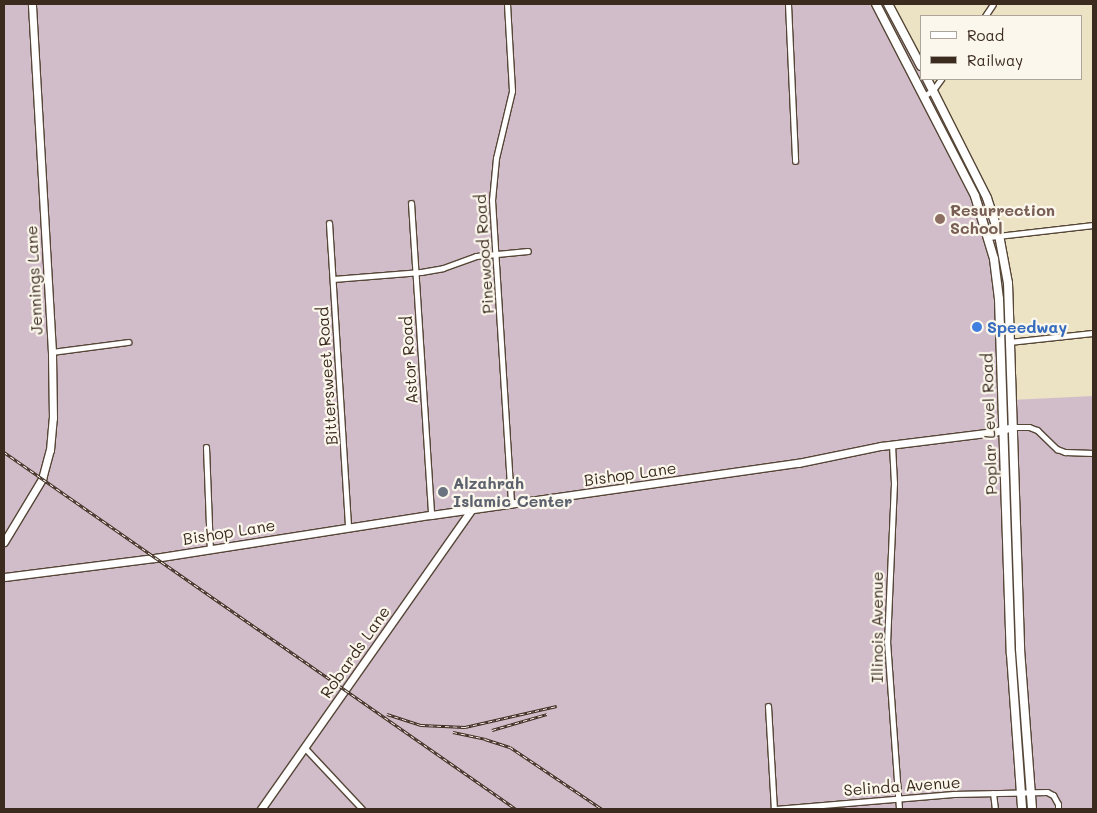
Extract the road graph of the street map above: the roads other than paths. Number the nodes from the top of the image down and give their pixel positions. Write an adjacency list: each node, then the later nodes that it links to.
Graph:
1 (32, 4): 27 (street, Jennings Lane)
2 (508, 4): 20 (street, Pinewood Road)
3 (788, 4): 13 (street)
4 (876, 4): 12 (main road, Poplar Level Road)
5 (888, 4): 8 (main road)
6 (993, 4): 7 (street)
7 (986, 15)
8 (920, 64)
9 (928, 80): 11 (main road, Poplar Level Road)
10 (940, 80): 11 (street)
11 (933, 90): 12 (street); 17 (main road, Poplar Level Road)
12 (924, 96): 18 (main road, Poplar Level Road)
13 (795, 161)
14 (411, 203): 21 (street, Astor Road)
15 (329, 223): 22 (street, Bittersweet Road)
16 (1093, 225): 17 (street)
17 (999, 235): 18 (street); 25 (main road, Poplar Level Road)
18 (989, 236): 26 (main road, Poplar Level Road)
19 (528, 251): 20 (street)
20 (496, 256): 21 (street); 33 (street, Pinewood Road)
21 (416, 273): 22 (street); 35 (street, Astor Road)
22 (333, 279): 36 (street, Bittersweet Road)
23 (1093, 334): 25 (street)
24 (128, 342): 27 (street)
25 (1010, 342): 26 (street); 28 (main road, Poplar Level Road)
26 (1000, 343): 29 (main road, Poplar Level Road)
27 (52, 352): 37 (street, Jennings Lane)
28 (1013, 427): 29 (street, Bishop Lane); 32 (street); 45 (main road, Poplar Level Road)
29 (1003, 430): 30 (street, Bishop Lane); 44 (main road, Poplar Level Road)
30 (892, 445): 33 (street, Bishop Lane); 47 (street, Illinois Avenue)
31 (206, 447): 38 (street)
32 (1093, 453)
33 (511, 504): 34 (street, Bishop Lane)
34 (471, 510): 35 (street, Bishop Lane); 43 (street, Robards Lane)
35 (431, 515): 36 (street, Bishop Lane)
36 (348, 527): 38 (street, Bishop Lane)
37 (4, 542)
38 (210, 549): 40 (street, Bishop Lane)
39 (4, 573): 40 (street, Bishop Lane)
40 (13, 576): 41 (street, Bishop Lane)
41 (4, 578)
42 (768, 706): 50 (street)
43 (304, 747): 48 (street, Robards Lane); 49 (street)
44 (1021, 792): 45 (street, Selinda Avenue); 46 (street, Selinda Avenue); 53 (main road, Poplar Level Road)
45 (1031, 792): 54 (main road, Poplar Level Road); 55 (street, Selinda Avenue)
46 (993, 793): 47 (street, Selinda Avenue); 52 (street)
47 (898, 798): 50 (street, Selinda Avenue); 51 (street, Illinois Avenue)
48 (261, 809)
49 (362, 809)
50 (774, 809)
51 (899, 809)
52 (995, 809)
53 (1022, 809)
54 (1032, 809)
55 (1058, 809)

